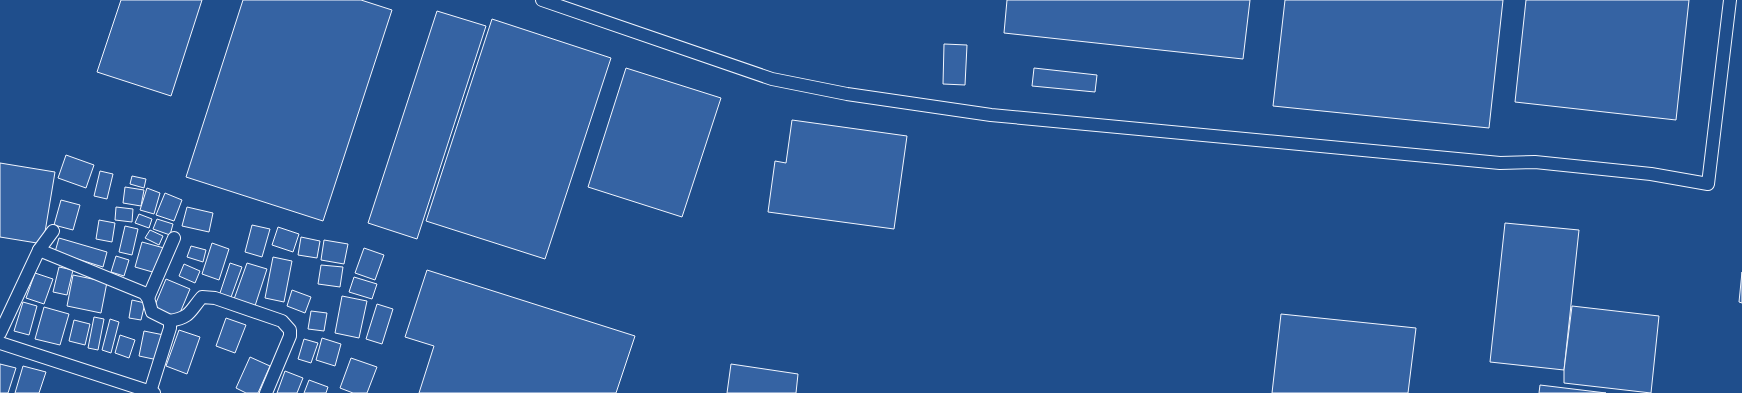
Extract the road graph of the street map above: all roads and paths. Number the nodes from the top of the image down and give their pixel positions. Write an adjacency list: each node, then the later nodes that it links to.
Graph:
1 (542, 0): 2 (street)
2 (1730, 0)
3 (53, 231): 5 (street)
4 (174, 238): 6 (street)
5 (39, 250): 6 (street); 8 (street)
6 (148, 298): 7 (street)
7 (170, 321): 10 (street); 11 (street)
8 (0, 333)
9 (0, 342): 10 (street)
10 (152, 392)
11 (266, 393)

